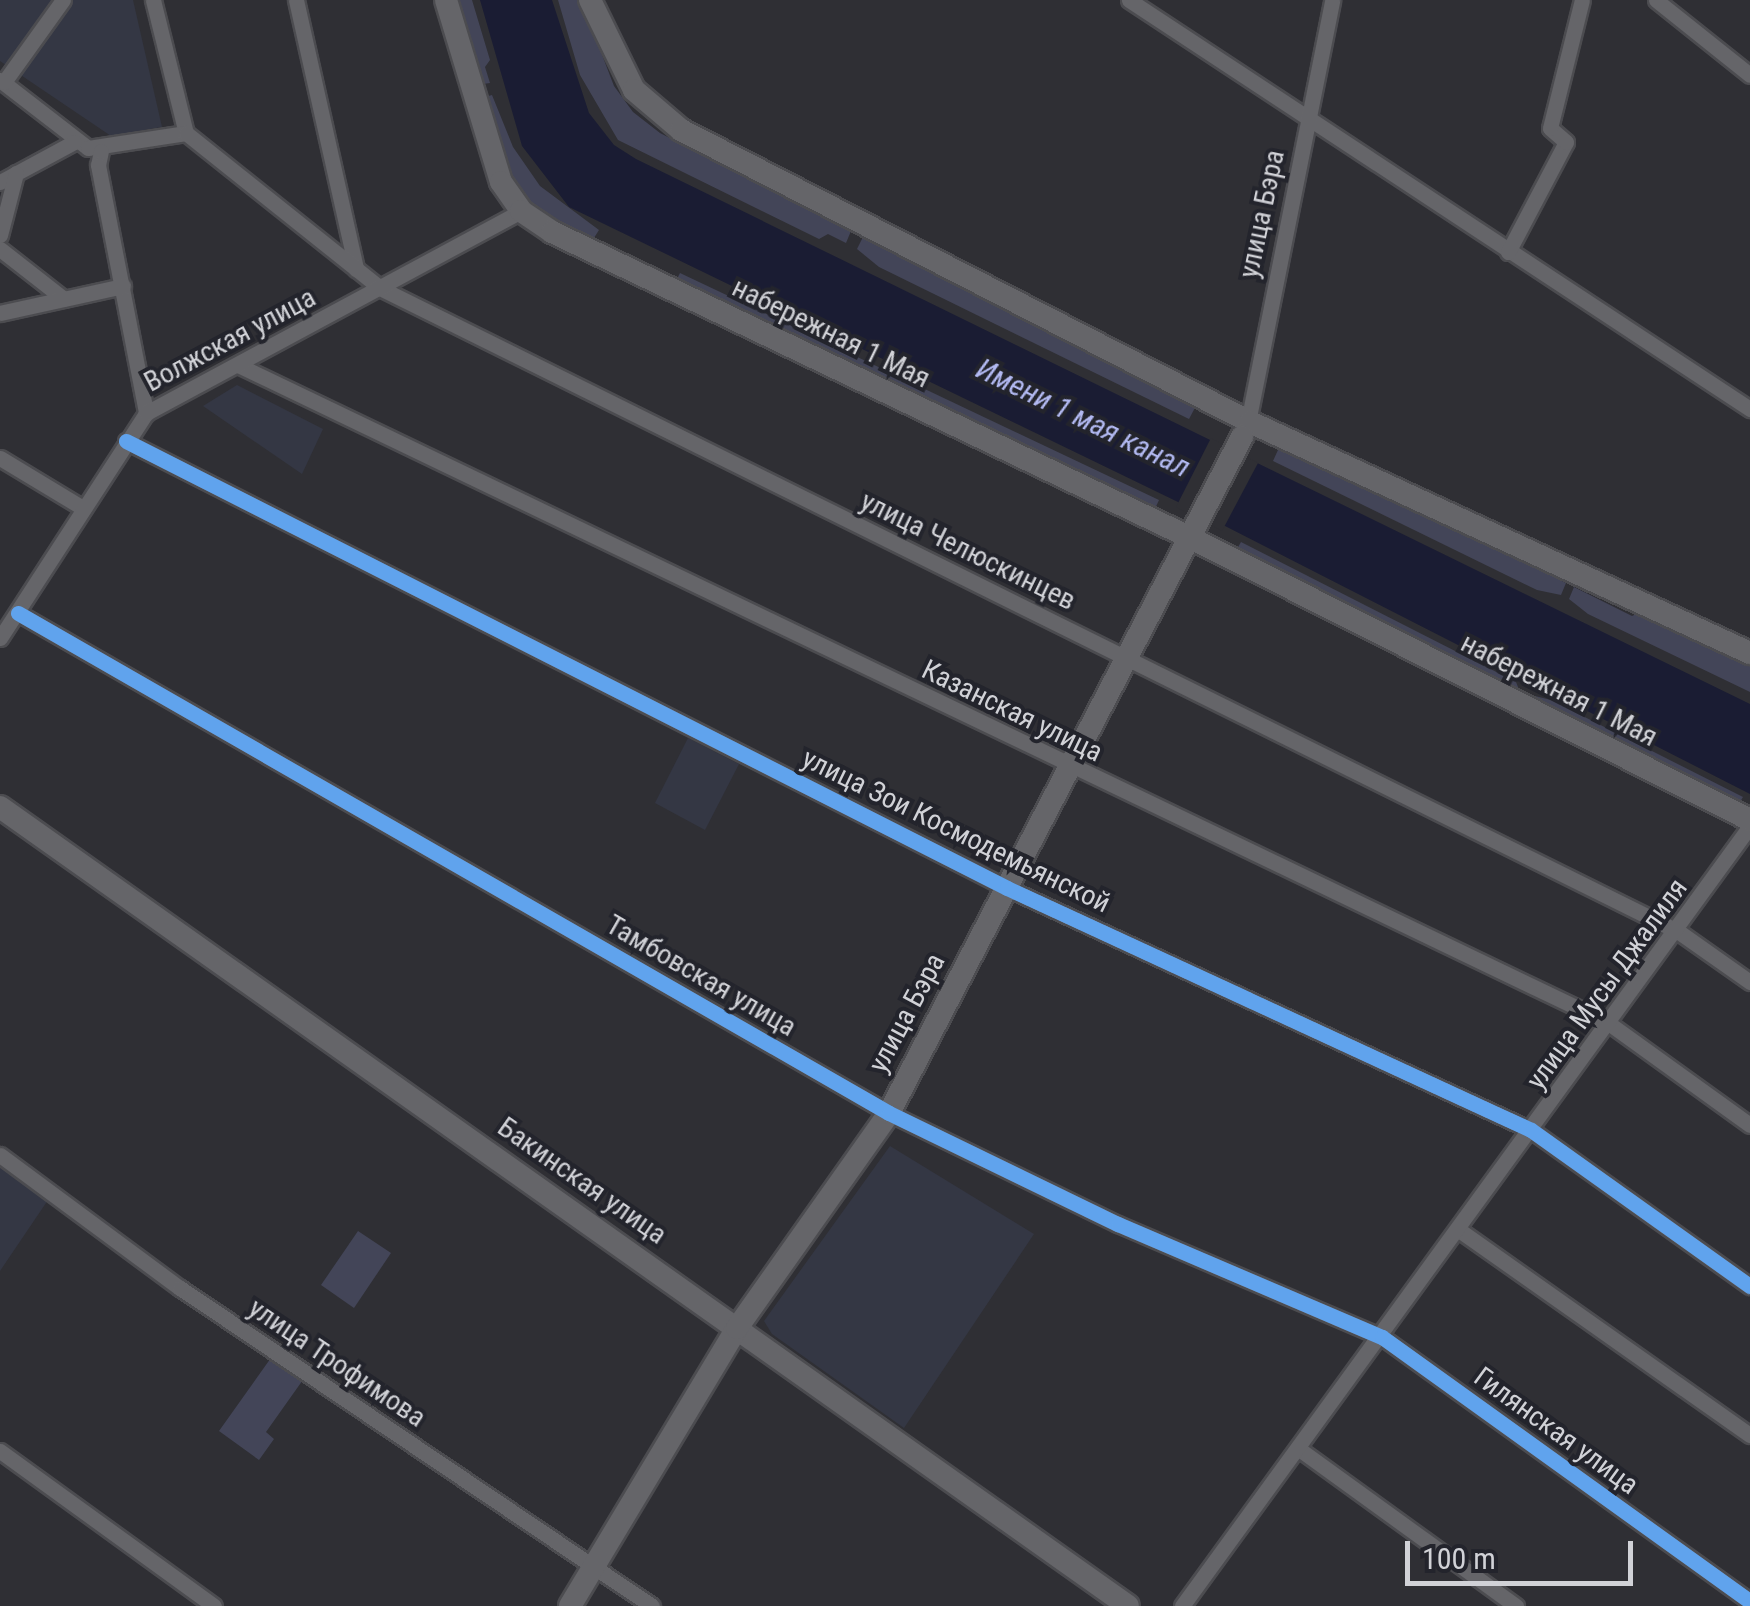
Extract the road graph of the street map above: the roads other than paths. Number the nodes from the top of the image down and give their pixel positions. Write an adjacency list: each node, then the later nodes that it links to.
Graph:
1 (63, 0): 11 (street)
2 (153, 0): 13 (street)
3 (296, 0): 22 (street)
4 (446, 0): 18 (main road, набережная 1 Мая)
5 (590, 0): 30 (main road)
6 (1130, 0): 12 (street)
7 (1332, 0): 12 (street, улица Бэра)
8 (1582, 0): 21 (street)
9 (1656, 0): 10 (street)
10 (1750, 75)
11 (2, 81): 14 (street)
12 (1312, 120): 21 (street); 30 (street, улица Бэра)
13 (186, 133): 15 (street); 22 (street, улица Челюскинцев)
14 (74, 142): 15 (street); 16 (street)
15 (101, 150): 23 (street)
16 (16, 173): 17 (street); 19 (street)
17 (0, 182)
18 (521, 210): 24 (street, Волжская улица); 34 (main road, набережная 1 Мая)
19 (0, 235)
20 (0, 249): 25 (street)
21 (1508, 252): 28 (street)
22 (356, 270): 24 (street, улица Челюскинцев)
23 (123, 286): 25 (street); 29 (street)
24 (380, 288): 27 (street, Волжская улица); 38 (street, улица Челюскинцев)
25 (64, 299): 26 (street)
26 (0, 313)
27 (238, 365): 29 (street, Волжская улица); 39 (street, Казанская улица)
28 (1750, 409)
29 (146, 414): 31 (street, Волжская улица)
30 (1246, 430): 34 (main road, улица Бэра); 37 (main road)
31 (126, 441): 33 (street, Волжская улица); 42 (street, улица Зои Космодемьянской)
32 (0, 458): 33 (street)
33 (84, 508): 35 (street, Волжская улица)
34 (1194, 533): 38 (main road, улица Бэра); 41 (main road, набережная 1 Мая)
35 (18, 613): 36 (street, Волжская улица); 46 (street, Тамбовская улица)
36 (0, 638)
37 (1750, 653)
38 (1127, 658): 39 (main road, улица Бэра); 43 (street, улица Челюскинцев)
39 (1072, 768): 42 (main road, улица Бэра); 45 (street, Казанская улица)
40 (0, 807): 52 (main road, Бакинская улица)
41 (1750, 823): 43 (street, улица Мусы Джалиля)
42 (1007, 888): 46 (main road, улица Бэра); 48 (street, улица Зои Космодемьянской)
43 (1679, 932): 44 (street, улица Челюскинцев); 45 (street, улица Мусы Джалиля)
44 (1750, 982)
45 (1607, 1022): 47 (street, Казанская улица); 48 (street, улица Мусы Джалиля)
46 (889, 1113): 52 (main road, улица Бэра); 53 (street, Тамбовская улица)
47 (1750, 1125)
48 (1532, 1130): 50 (street, улица Мусы Джалиля); 51 (street, улица Зои Космодемьянской)
49 (0, 1155): 57 (street, улица Трофимова)
50 (1458, 1230): 53 (street, улица Мусы Джалиля); 54 (street)
51 (1750, 1286)
52 (738, 1328): 57 (main road, улица Бэра); 62 (main road, Бакинская улица)
53 (1382, 1336): 55 (street, улица Мусы Джалиля); 58 (street, Гилянская улица)
54 (1750, 1435)
55 (1299, 1449): 63 (street, улица Мусы Джалиля); 64 (street)
56 (0, 1451): 59 (street)
57 (594, 1565): 60 (main road, улица Бэра); 61 (street, улица Трофимова)
58 (1750, 1601)
59 (214, 1606)
60 (570, 1606)
61 (652, 1606)
62 (1128, 1606)
63 (1182, 1606)
64 (1516, 1606)

